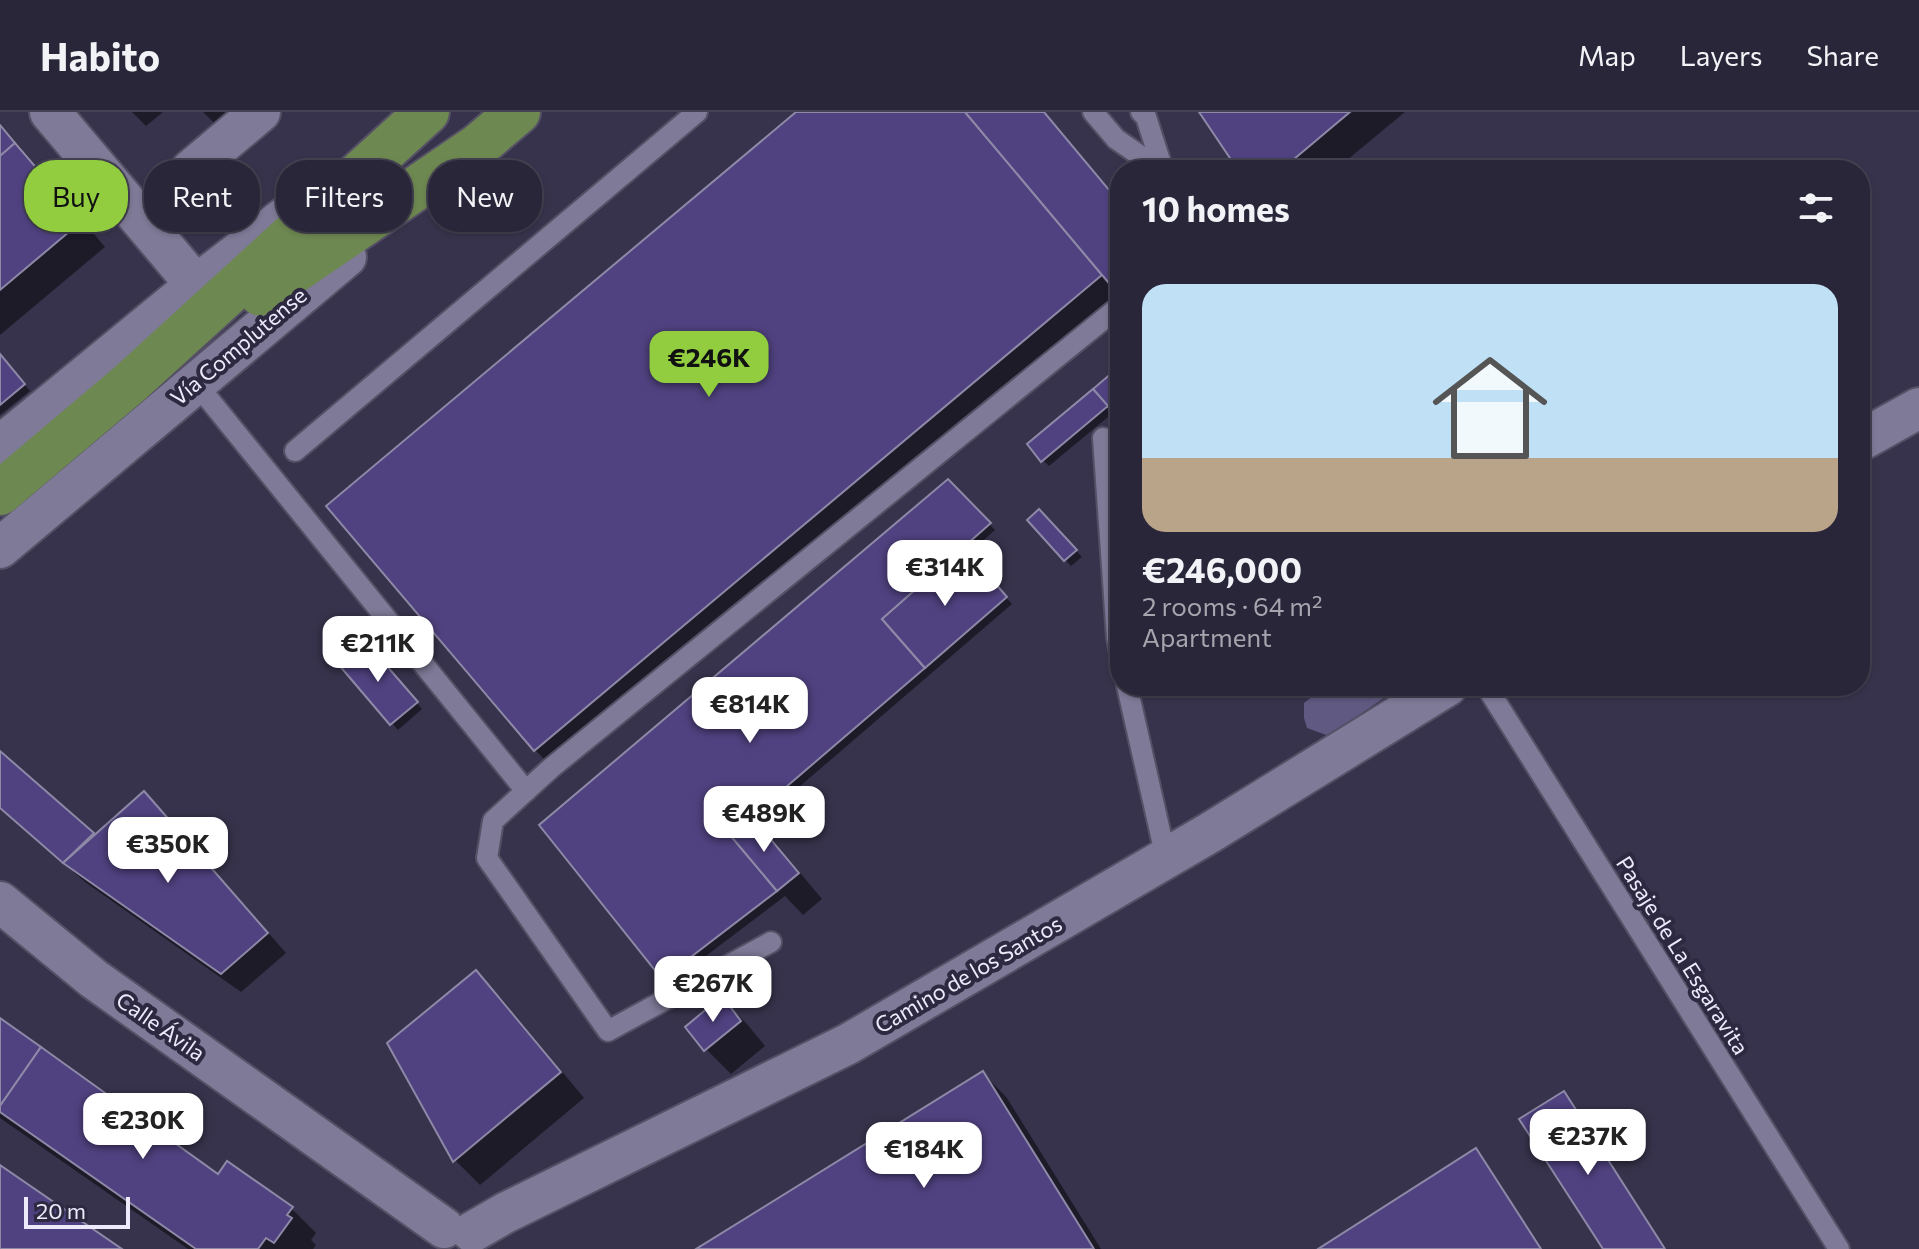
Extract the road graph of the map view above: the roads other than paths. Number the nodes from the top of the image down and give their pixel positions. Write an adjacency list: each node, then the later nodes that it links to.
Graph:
1 (50, 112): 12 (street)
2 (260, 112): 9 (street)
3 (425, 112): 12 (street, Vía Complutense); 15 (main road, Vía Complutense)
4 (518, 112): 8 (main road, Vía Complutense)
5 (697, 112): 20 (lane)
6 (1093, 112): 10 (lane)
7 (1141, 112): 11 (lane)
8 (478, 146): 14 (street, Vía Complutense); 15 (main road, Vía Complutense)
9 (203, 160)
10 (1147, 160)
11 (1159, 160)
12 (196, 285): 19 (street, Vía Complutense)
13 (1110, 314): 27 (lane)
14 (195, 382): 23 (street, Vía Complutense); 27 (lane)
15 (130, 383): 21 (main road, Vía Complutense)
16 (1919, 408): 17 (street)
17 (1870, 435)
18 (1103, 438): 22 (lane)
19 (0, 446)
20 (295, 451)
21 (0, 493)
22 (1110, 538)
23 (0, 548)
24 (1129, 696): 28 (lane)
25 (1431, 696): 28 (street, Camino de los Santos)
26 (1492, 696): 32 (lane, Pasaje de La Esgaravita)
27 (526, 791): 30 (lane)
28 (1166, 858): 31 (street, Camino de los Santos)
29 (0, 902): 31 (street, Calle Ávila)
30 (771, 942)
31 (456, 1240)
32 (1839, 1249)

